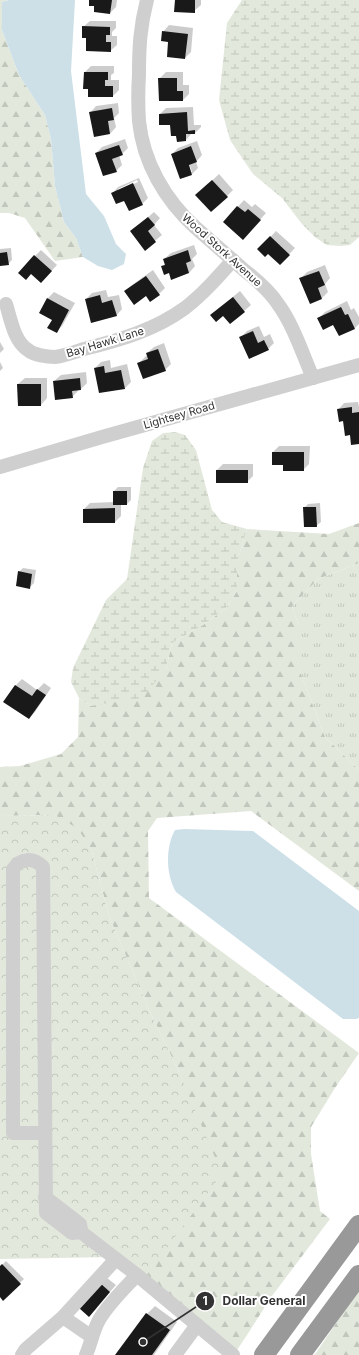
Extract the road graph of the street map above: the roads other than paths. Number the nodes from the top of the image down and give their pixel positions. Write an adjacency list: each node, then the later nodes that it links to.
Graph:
1 (147, 0): 2 (street, Wood Stork Avenue)
2 (233, 260): 3 (street, Bay Hawk Lane); 5 (street, Wood Stork Avenue)
3 (6, 304)
4 (359, 365): 5 (street, Lightsey Road)
5 (313, 378): 6 (street, Lightsey Road)
6 (0, 467)
7 (6, 1133): 8 (street); 8 (street)
8 (46, 1133): 10 (street)
9 (359, 1225): 20 (highway)
10 (116, 1259): 11 (street); 13 (street)
11 (137, 1275): 14 (street); 15 (street)
12 (359, 1275): 21 (highway)
13 (63, 1317): 15 (street); 16 (street)
14 (197, 1325): 18 (street); 19 (street)
15 (92, 1337): 17 (street)
16 (22, 1355)
17 (86, 1355)
18 (175, 1355)
19 (233, 1355)
20 (264, 1355)
21 (300, 1355)

